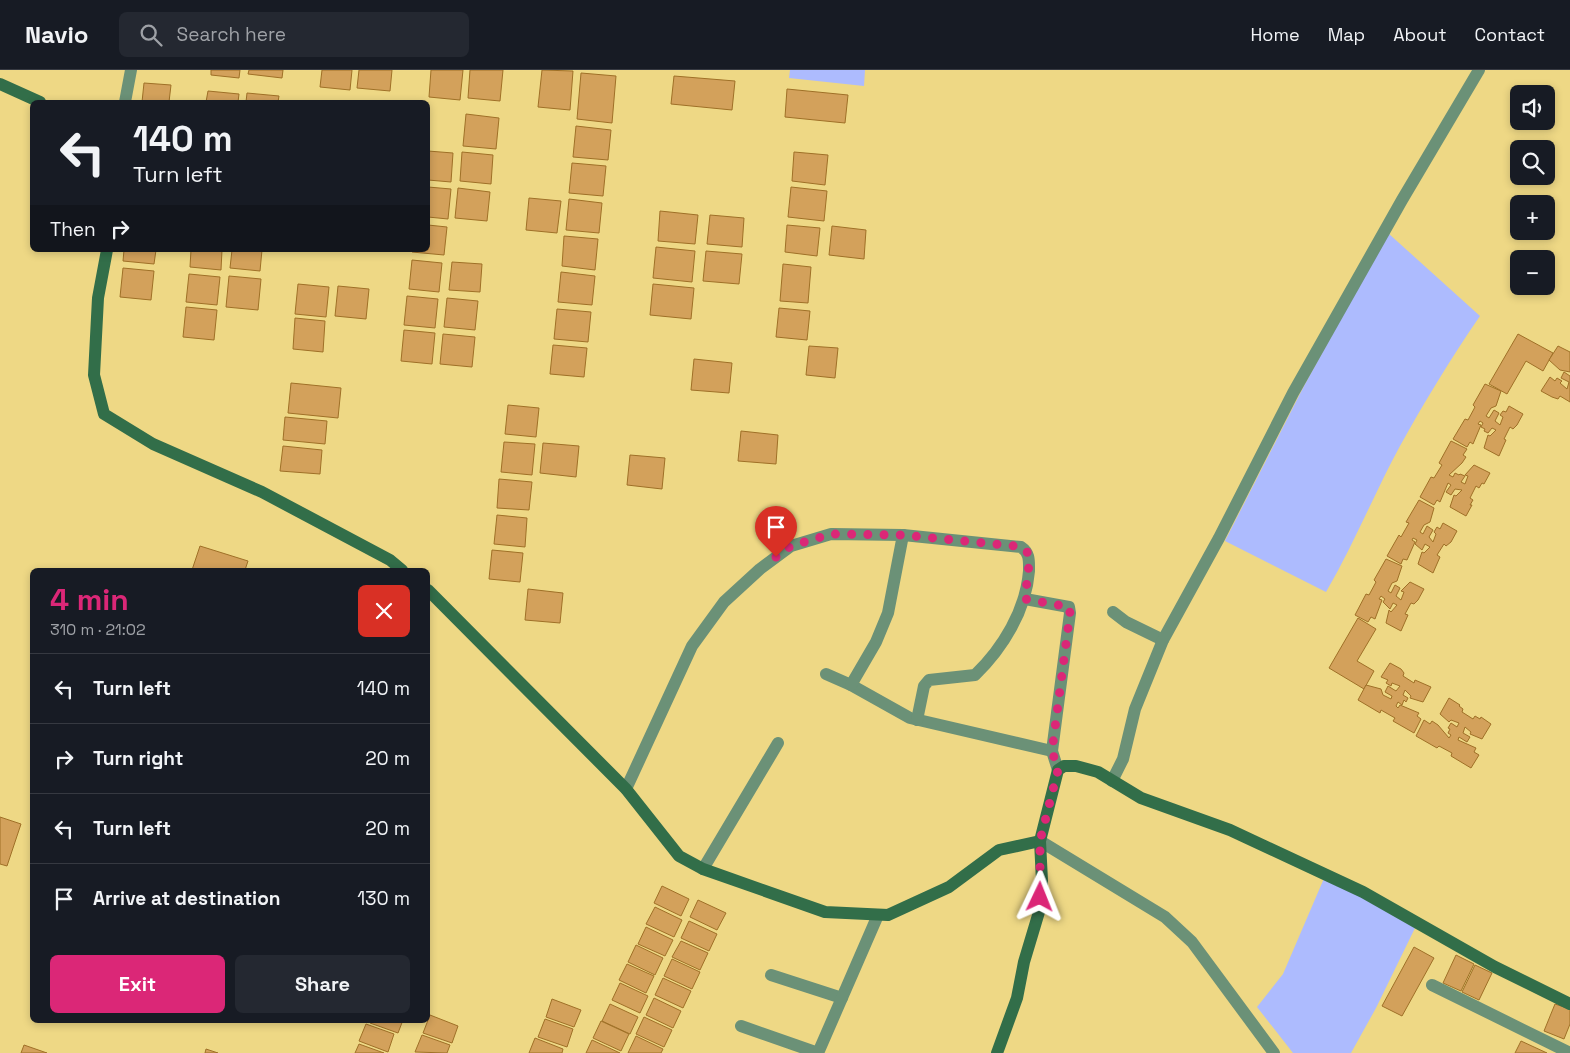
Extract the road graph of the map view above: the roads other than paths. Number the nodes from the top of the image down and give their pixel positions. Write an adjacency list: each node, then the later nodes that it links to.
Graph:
1 (131, 70): 5 (street)
2 (1479, 70): 12 (street)
3 (0, 84): 4 (street)
4 (36, 100)
5 (125, 100)
6 (107, 252): 8 (street)
7 (903, 535): 10 (street); 14 (street); 20 (street)
8 (400, 568)
9 (430, 592): 20 (street)
10 (1025, 599): 15 (street); 17 (street)
11 (1113, 612): 12 (street)
12 (1163, 640): 19 (street)
13 (826, 674): 14 (street)
14 (851, 684): 15 (street)
15 (917, 720): 17 (street)
16 (778, 743): 22 (street)
17 (1052, 751): 18 (street)
18 (1058, 770): 19 (street); 21 (street)
19 (1112, 781): 27 (street)
20 (626, 789): 22 (street)
21 (1040, 841): 23 (street); 31 (street); 32 (street)
22 (703, 869): 23 (street)
23 (878, 914): 26 (street)
24 (771, 975): 26 (street)
25 (1432, 984): 29 (street)
26 (842, 998): 30 (street)
27 (1570, 1004)
28 (741, 1026): 30 (street)
29 (1570, 1052)
30 (818, 1053)
31 (997, 1053)
32 (1274, 1053)

